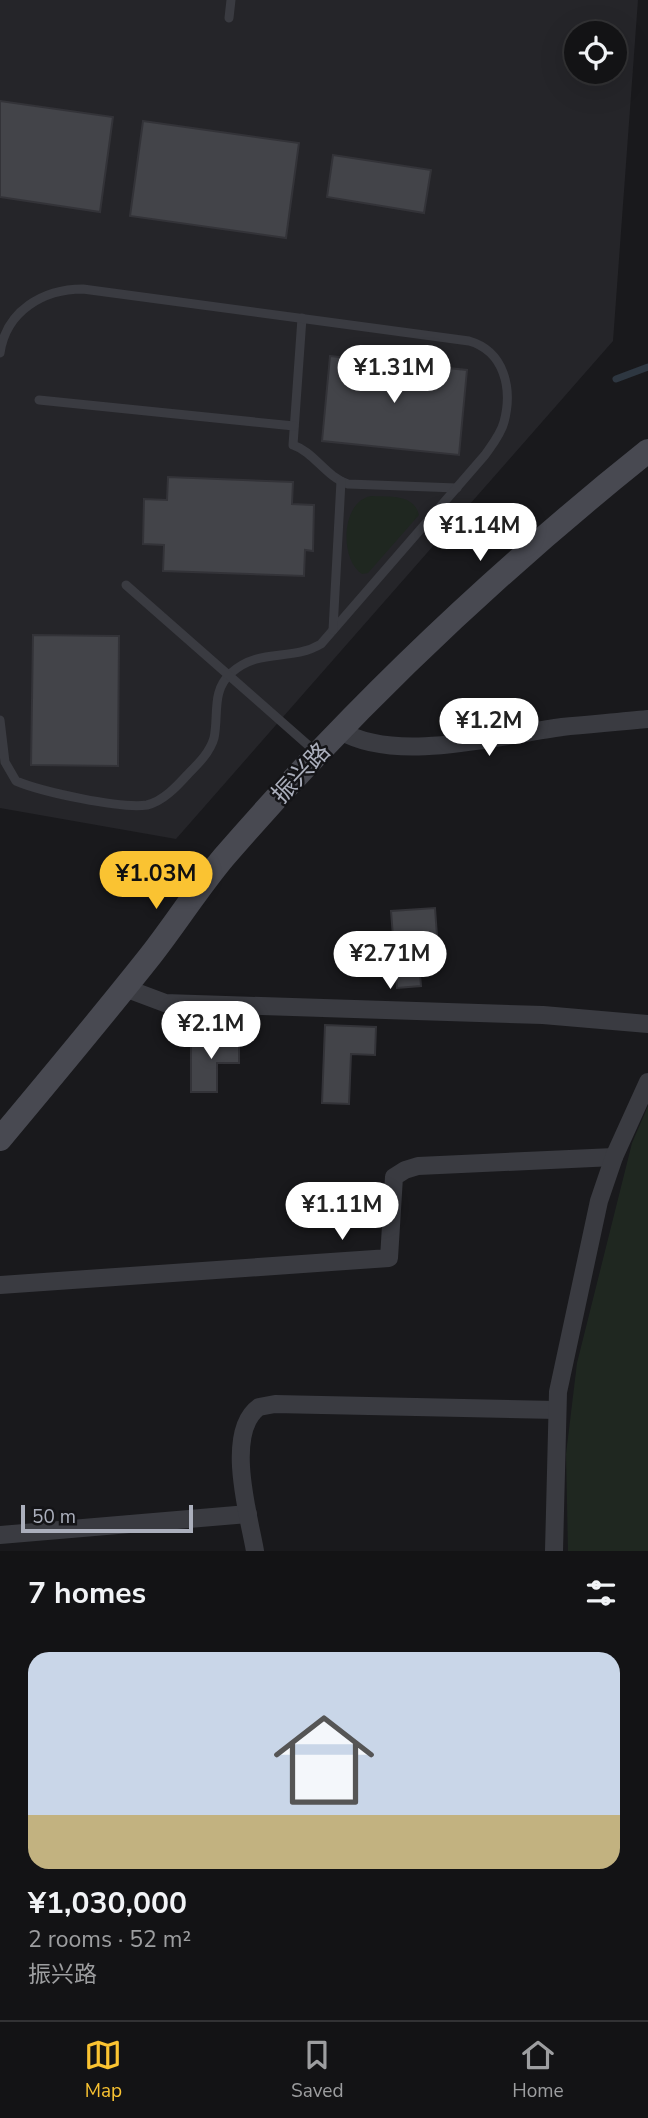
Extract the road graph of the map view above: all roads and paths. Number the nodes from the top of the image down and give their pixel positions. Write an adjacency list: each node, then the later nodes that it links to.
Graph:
1 (231, 0): 2 (lane)
2 (229, 18)
3 (302, 318): 4 (lane); 6 (lane); 9 (lane)
4 (0, 353)
5 (39, 400): 6 (lane)
6 (294, 426): 8 (lane)
7 (648, 451): 15 (street, 振兴路)
8 (341, 481): 9 (lane); 11 (lane)
9 (457, 488): 11 (lane)
10 (126, 585): 12 (lane)
11 (333, 631): 12 (lane)
12 (229, 675): 14 (lane); 16 (lane)
13 (648, 719): 15 (street)
14 (0, 720)
15 (341, 731): 16 (street, 振兴路)
16 (318, 754): 17 (street, 振兴路)
17 (125, 988): 18 (street); 20 (street, 振兴路)
18 (648, 1024)
19 (648, 1082): 21 (street)
20 (0, 1139)
21 (614, 1157): 22 (street); 23 (street)
22 (0, 1285)
23 (557, 1410): 24 (street); 27 (street)
24 (248, 1514): 25 (street); 26 (street)
25 (0, 1535)
26 (256, 1551)
27 (554, 1551)

